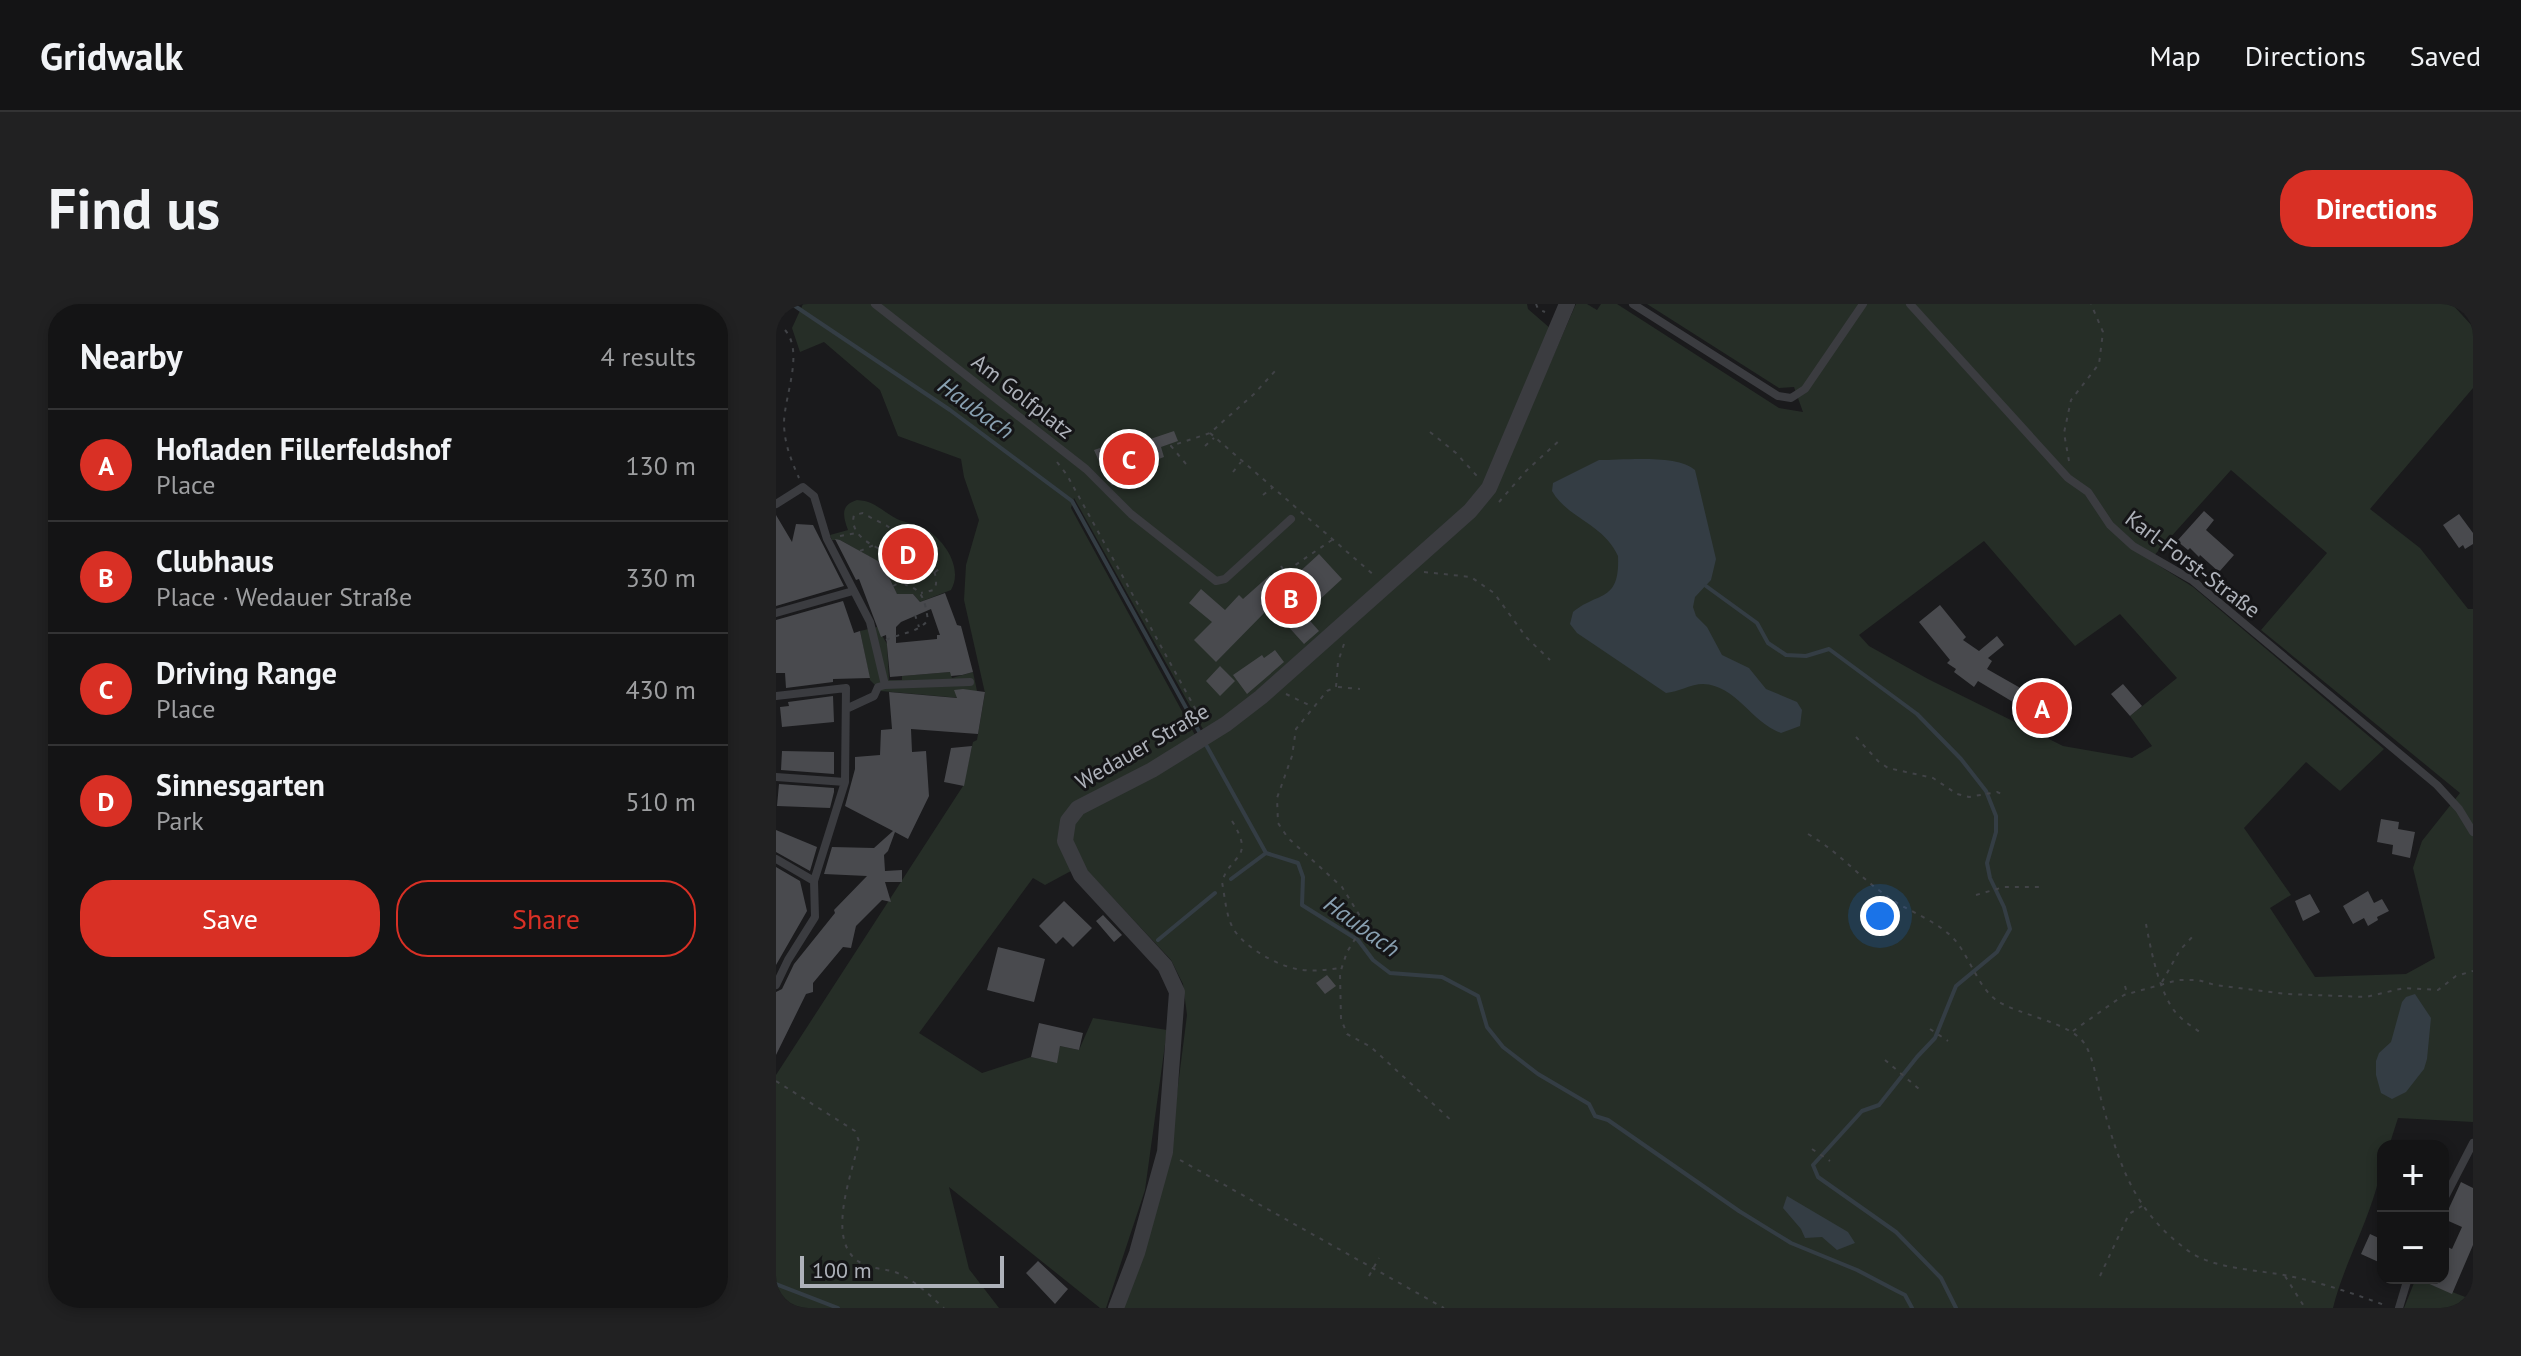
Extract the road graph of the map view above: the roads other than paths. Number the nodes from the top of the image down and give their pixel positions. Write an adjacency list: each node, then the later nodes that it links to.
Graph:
1 (875, 304): 7 (lane, Am Golfplatz)
2 (1567, 304): 23 (street, Wedauer Straße)
3 (1633, 304): 4 (lane)
4 (1863, 304)
5 (1910, 304): 16 (lane, Karl-Forst-Straße)
6 (776, 504): 8 (lane)
7 (1291, 519)
8 (853, 591): 9 (lane); 11 (lane)
9 (776, 613)
10 (970, 682): 11 (lane)
11 (885, 685): 13 (lane)
12 (776, 696): 13 (lane)
13 (846, 709): 15 (lane)
14 (776, 777): 15 (lane)
15 (845, 782): 18 (lane)
16 (2473, 832)
17 (776, 859): 18 (lane)
18 (814, 881): 19 (lane)
19 (776, 985)
20 (2473, 1143): 21 (lane)
21 (2449, 1189)
22 (2406, 1284): 24 (lane)
23 (1116, 1308)
24 (2399, 1308)

